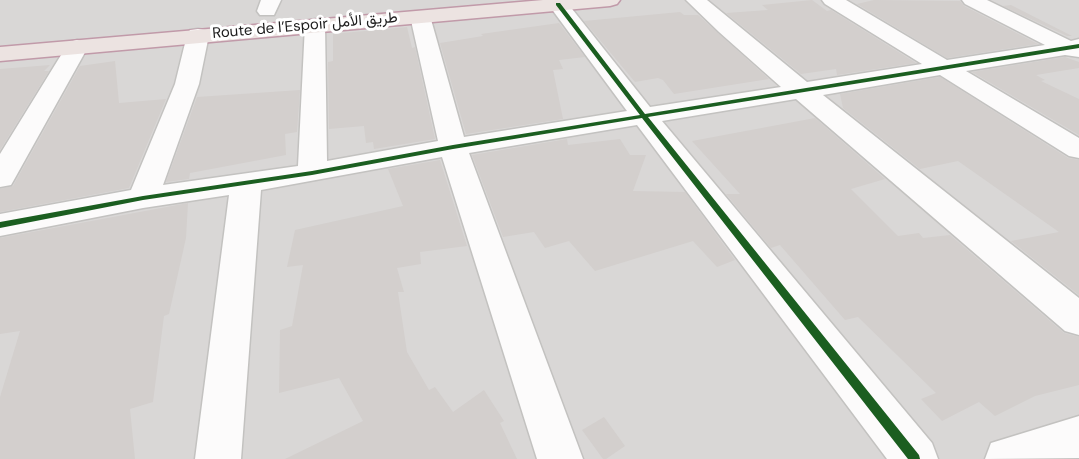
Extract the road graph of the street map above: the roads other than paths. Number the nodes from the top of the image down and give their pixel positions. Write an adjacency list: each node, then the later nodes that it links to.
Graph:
1 (400, 0): 7 (highway, Route de l’Espoir طريق الأمل)
2 (610, 0): 6 (highway, Route de l’Espoir طريق الأمل)
3 (696, 0): 16 (street)
4 (832, 0): 15 (street)
5 (972, 0): 13 (street)
6 (558, 4): 9 (highway, Route de l’Espoir طريق الأمل); 17 (street)
7 (269, 5): 8 (highway, Route de l’Espoir طريق الأمل)
8 (244, 13)
9 (420, 16): 11 (highway, Route de l’Espoir طريق الأمل); 18 (street)
10 (194, 23): 11 (highway, Route de l’Espoir طريق الأمل); 12 (highway, Route de l’Espoir طريق الأمل); 23 (street)
11 (315, 25): 20 (street)
12 (77, 47): 14 (highway, Route de l’Espoir طريق الأمل); 21 (street)
13 (1076, 49): 15 (street)
14 (0, 54)
15 (946, 69): 16 (street); 19 (street)
16 (803, 90): 17 (street); 25 (street)
17 (645, 118): 18 (street); 29 (street)
18 (453, 147): 20 (street); 28 (street)
19 (1079, 150)
20 (312, 173): 22 (street)
21 (0, 178)
22 (246, 183): 23 (street); 27 (street)
23 (143, 198): 24 (street)
24 (0, 225)
25 (1079, 320)
26 (1079, 437): 30 (street)
27 (218, 459)
28 (560, 459)
29 (915, 459)
30 (1008, 459)

